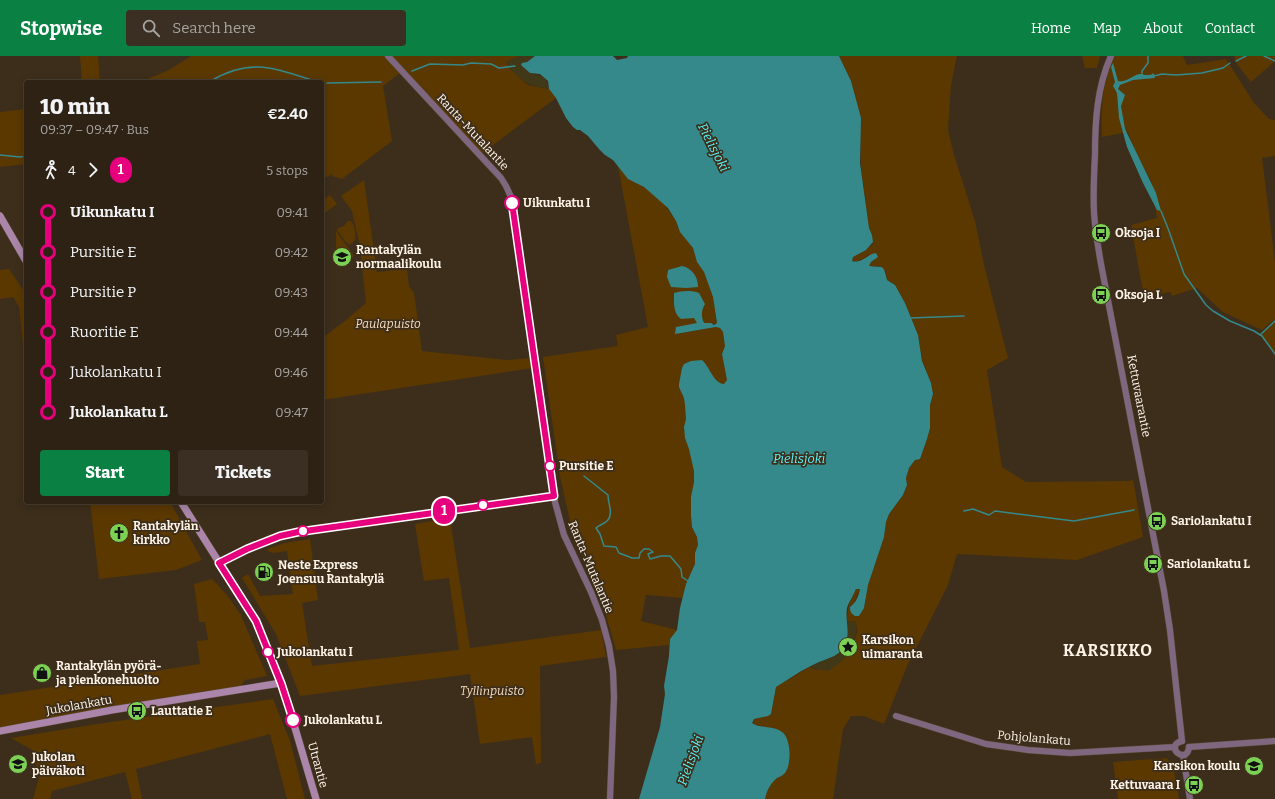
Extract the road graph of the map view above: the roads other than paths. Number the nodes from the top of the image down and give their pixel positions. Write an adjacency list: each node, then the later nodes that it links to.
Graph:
1 (388, 56): 15 (street, Ranta-Mutalantie)
2 (1111, 56): 9 (street, Kettuvaarantie)
3 (0, 216): 4 (main road)
4 (24, 258)
5 (182, 504): 6 (main road, Utrantie)
6 (281, 683): 8 (main road, Jukolankatu); 14 (main road, Utrantie)
7 (896, 716): 12 (street, Pohjolankatu)
8 (0, 731)
9 (1182, 741): 11 (street); 12 (street)
10 (1275, 741): 11 (street)
11 (1189, 747): 13 (street)
12 (1175, 748): 13 (street)
13 (1183, 755): 16 (street)
14 (316, 799)
15 (610, 799)
16 (1190, 799)

